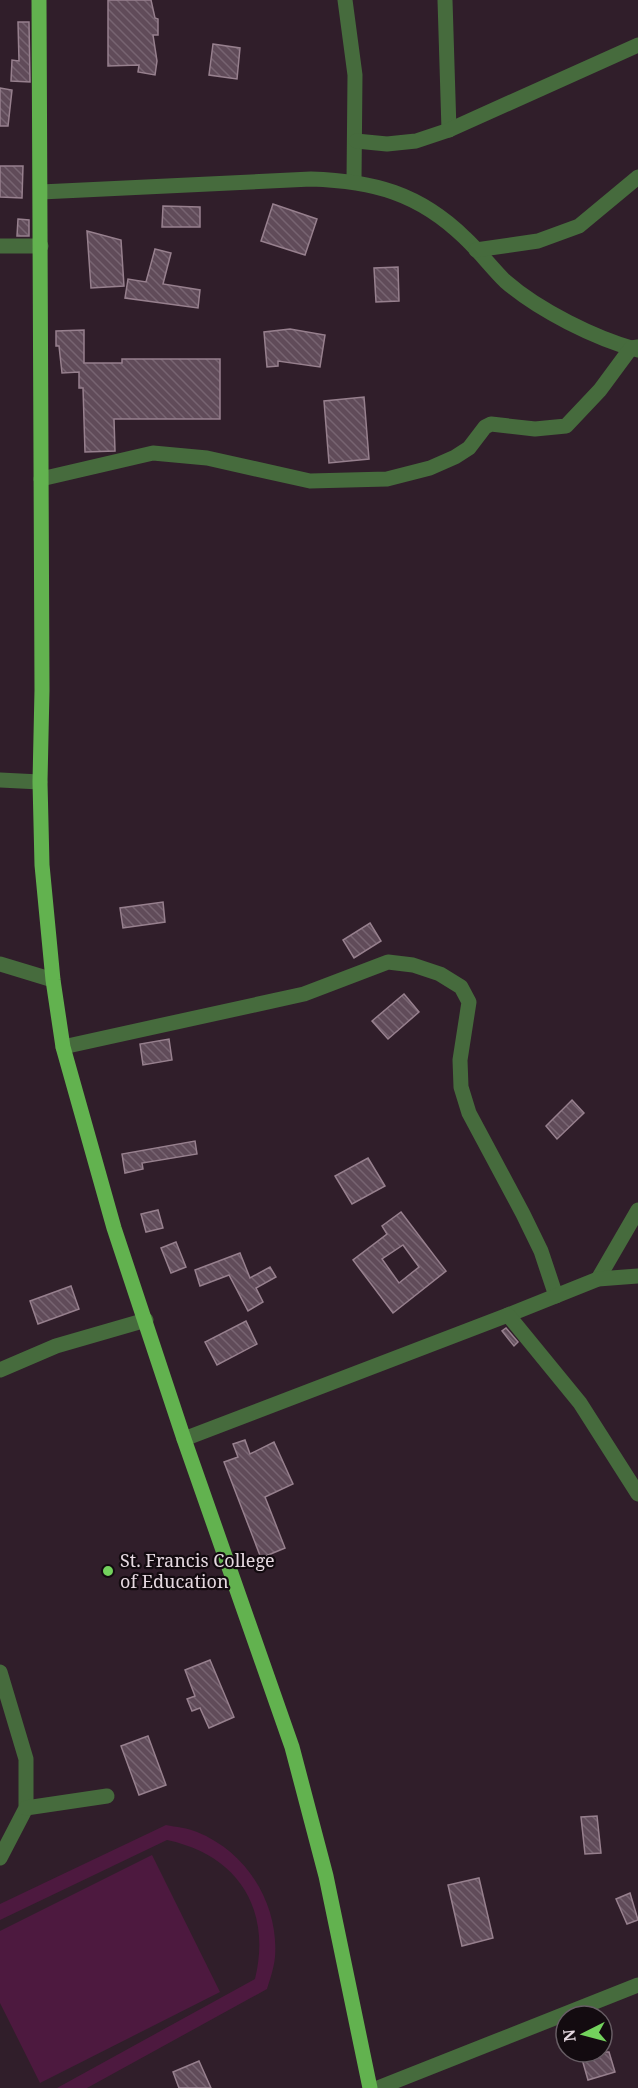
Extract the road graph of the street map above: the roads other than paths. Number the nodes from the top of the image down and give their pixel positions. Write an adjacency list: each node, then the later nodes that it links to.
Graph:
1 (39, 0): 9 (main road)
2 (345, 0): 6 (street)
3 (446, 0): 5 (street)
4 (638, 45): 5 (street)
5 (449, 130): 6 (street)
6 (356, 141): 8 (street)
7 (638, 177): 12 (street)
8 (354, 181): 9 (street); 12 (street)
9 (41, 192): 11 (main road)
10 (0, 246): 11 (street)
11 (40, 246): 14 (main road)
12 (476, 250): 13 (street)
13 (636, 348): 14 (street)
14 (41, 479): 16 (main road)
15 (0, 780): 16 (street)
16 (40, 782): 18 (main road)
17 (0, 964): 18 (street)
18 (53, 980): 19 (main road)
19 (63, 1047): 23 (street); 25 (main road)
20 (638, 1210): 22 (street)
21 (638, 1276): 22 (street)
22 (598, 1279): 23 (street)
23 (556, 1296): 24 (street)
24 (508, 1315): 27 (street); 28 (street)
25 (146, 1320): 26 (street); 27 (main road)
26 (0, 1370)
27 (184, 1439): 34 (main road)
28 (638, 1494)
29 (0, 1672): 31 (street)
30 (107, 1796): 31 (street)
31 (26, 1808): 32 (street)
32 (0, 1858)
33 (638, 1985): 35 (street)
34 (370, 2088)
35 (378, 2088)

